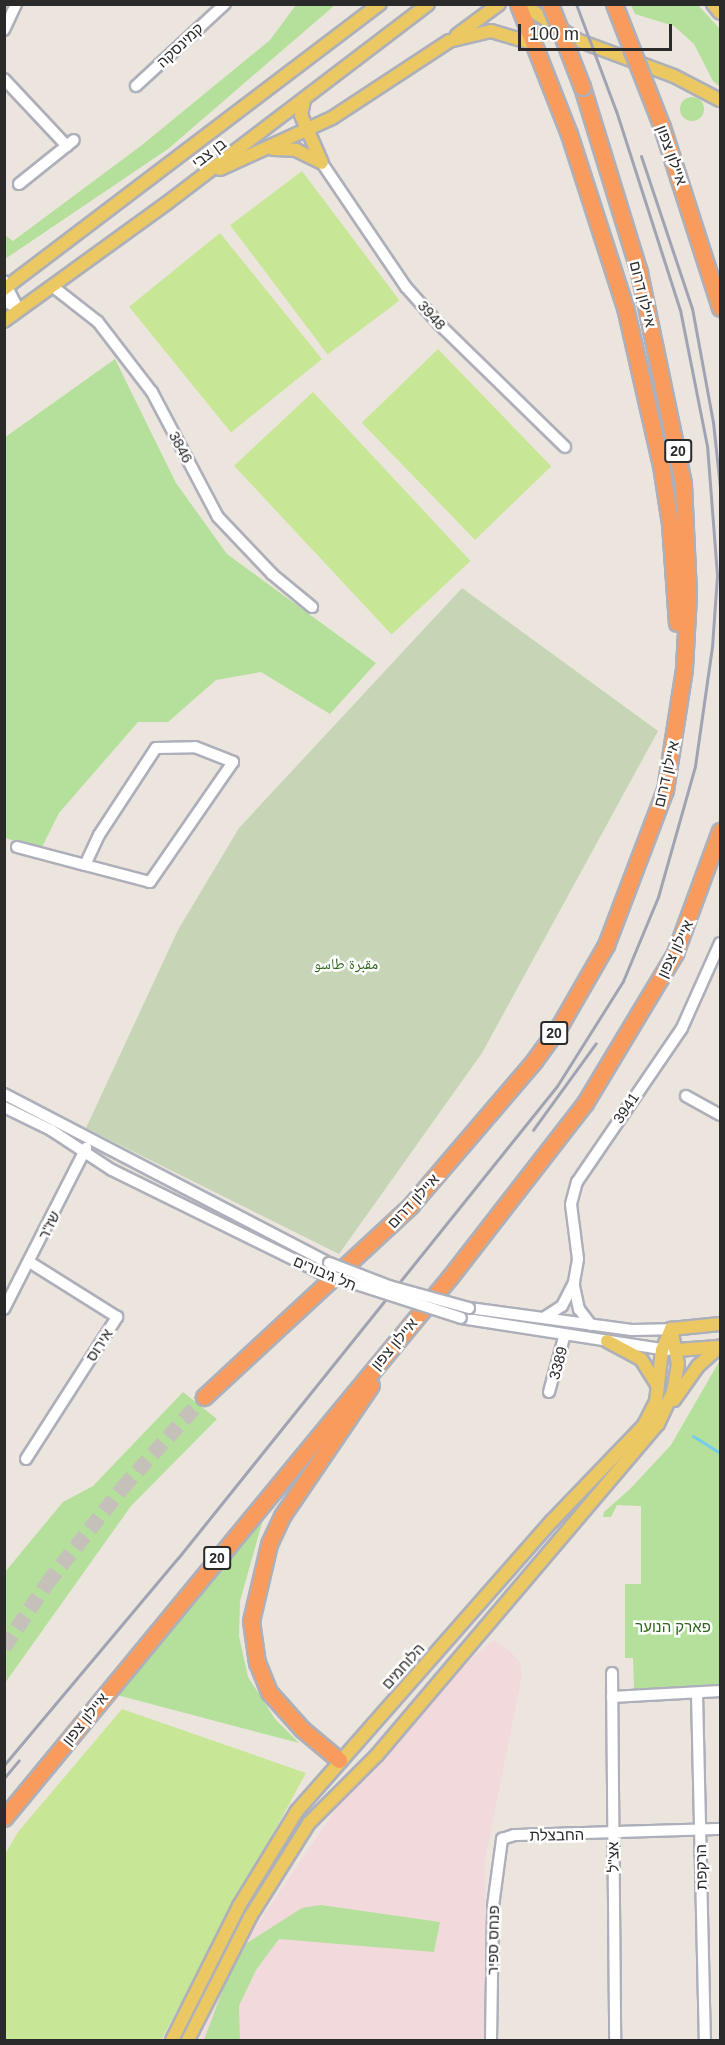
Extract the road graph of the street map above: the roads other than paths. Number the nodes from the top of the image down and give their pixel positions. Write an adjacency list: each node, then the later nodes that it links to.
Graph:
1 (16, 4): 11 (street)
2 (380, 4): 23 (main road, בן צבי)
3 (428, 4): 16 (main road, בן צבי)
4 (499, 4): 12 (main road)
5 (520, 4): 13 (highway); 17 (main road)
6 (550, 4): 31 (highway, איילון דרום / 20, bridge)
7 (614, 4): 26 (highway, איילון צפון, bridge)
8 (713, 4): 10 (main road)
9 (221, 6): 15 (street, קמינסקה)
10 (720, 13)
11 (4, 30)
12 (449, 41): 13 (main road); 18 (main road)
13 (535, 44): 31 (highway)
14 (4, 79): 22 (street)
15 (136, 86)
16 (304, 100): 18 (main road); 21 (main road, בן צבי)
17 (720, 100)
18 (306, 130): 19 (main road); 20 (main road)
19 (269, 149): 20 (main road); 21 (main road)
20 (322, 163): 29 (street, 3948)
21 (205, 175): 24 (main road, בן צבי)
22 (19, 184)
23 (6, 286): 27 (street)
24 (52, 286): 27 (main road, בן צבי); 30 (street, 3846)
25 (4, 300): 27 (street)
26 (720, 309)
27 (19, 310): 28 (main road, בן צבי)
28 (4, 321)
29 (565, 447)
30 (312, 607)
31 (664, 790): 59 (highway, איילון דרום / 20)
32 (720, 831): 37 (highway, איילון צפון / 20)
33 (17, 848): 35 (street)
34 (720, 862): 37 (highway)
35 (85, 865): 35 (street)
36 (720, 943): 45 (street, 3941)
37 (675, 953): 46 (highway, איילון צפון / 20)
38 (4, 1094): 42 (street, תל גיבורים)
39 (686, 1096): 41 (street)
40 (4, 1107): 43 (street, תל גיבורים)
41 (720, 1114)
42 (91, 1139): 43 (street, שז"ר); 48 (street, תל גיבורים, bridge)
43 (83, 1153): 44 (street, שז"ר); 52 (street, תל גיבורים, bridge)
44 (31, 1263): 47 (street, שז"ר); 61 (street, אירוס)
45 (574, 1282): 48 (street, 3941); 50 (street, 3941)
46 (431, 1299): 66 (highway); 68 (highway, איילון צפון / 20)
47 (6, 1305)
48 (545, 1317): 50 (street, תל גיבורים)
49 (720, 1324): 51 (main road)
50 (591, 1325): 51 (street, תל גיבורים)
51 (671, 1329): 55 (main road, הלוחמים); 56 (main road)
52 (565, 1334): 53 (street, תל גיבורים); 58 (street, 3389)
53 (607, 1341): 55 (street, תל גיבורים); 57 (main road)
54 (720, 1346): 56 (main road); 60 (main road)
55 (662, 1350): 56 (street, תל גיבורים); 57 (main road, הלוחמים)
56 (677, 1350): 60 (main road)
57 (659, 1387): 66 (main road, הלוחמים)
58 (549, 1392)
59 (204, 1397)
60 (658, 1424): 67 (main road)
61 (26, 1459)
62 (612, 1673): 65 (street, אצ"ל)
63 (720, 1692): 64 (street)
64 (697, 1693): 65 (street); 69 (street, הרקפת)
65 (612, 1697): 71 (street, אצ"ל)
66 (339, 1760): 67 (main road); 73 (main road, הלוחמים)
67 (340, 1789): 74 (main road)
68 (4, 1818)
69 (700, 1829): 70 (street, החבצלת); 71 (street, החבצלת); 77 (street, הרקפת)
70 (720, 1829)
71 (613, 1834): 72 (street, החבצלת); 76 (street, אצ"ל)
72 (502, 1839): 75 (street, פנחס ספיר)
73 (172, 2040)
74 (188, 2040)
75 (491, 2040)
76 (615, 2040)
77 (705, 2040)

